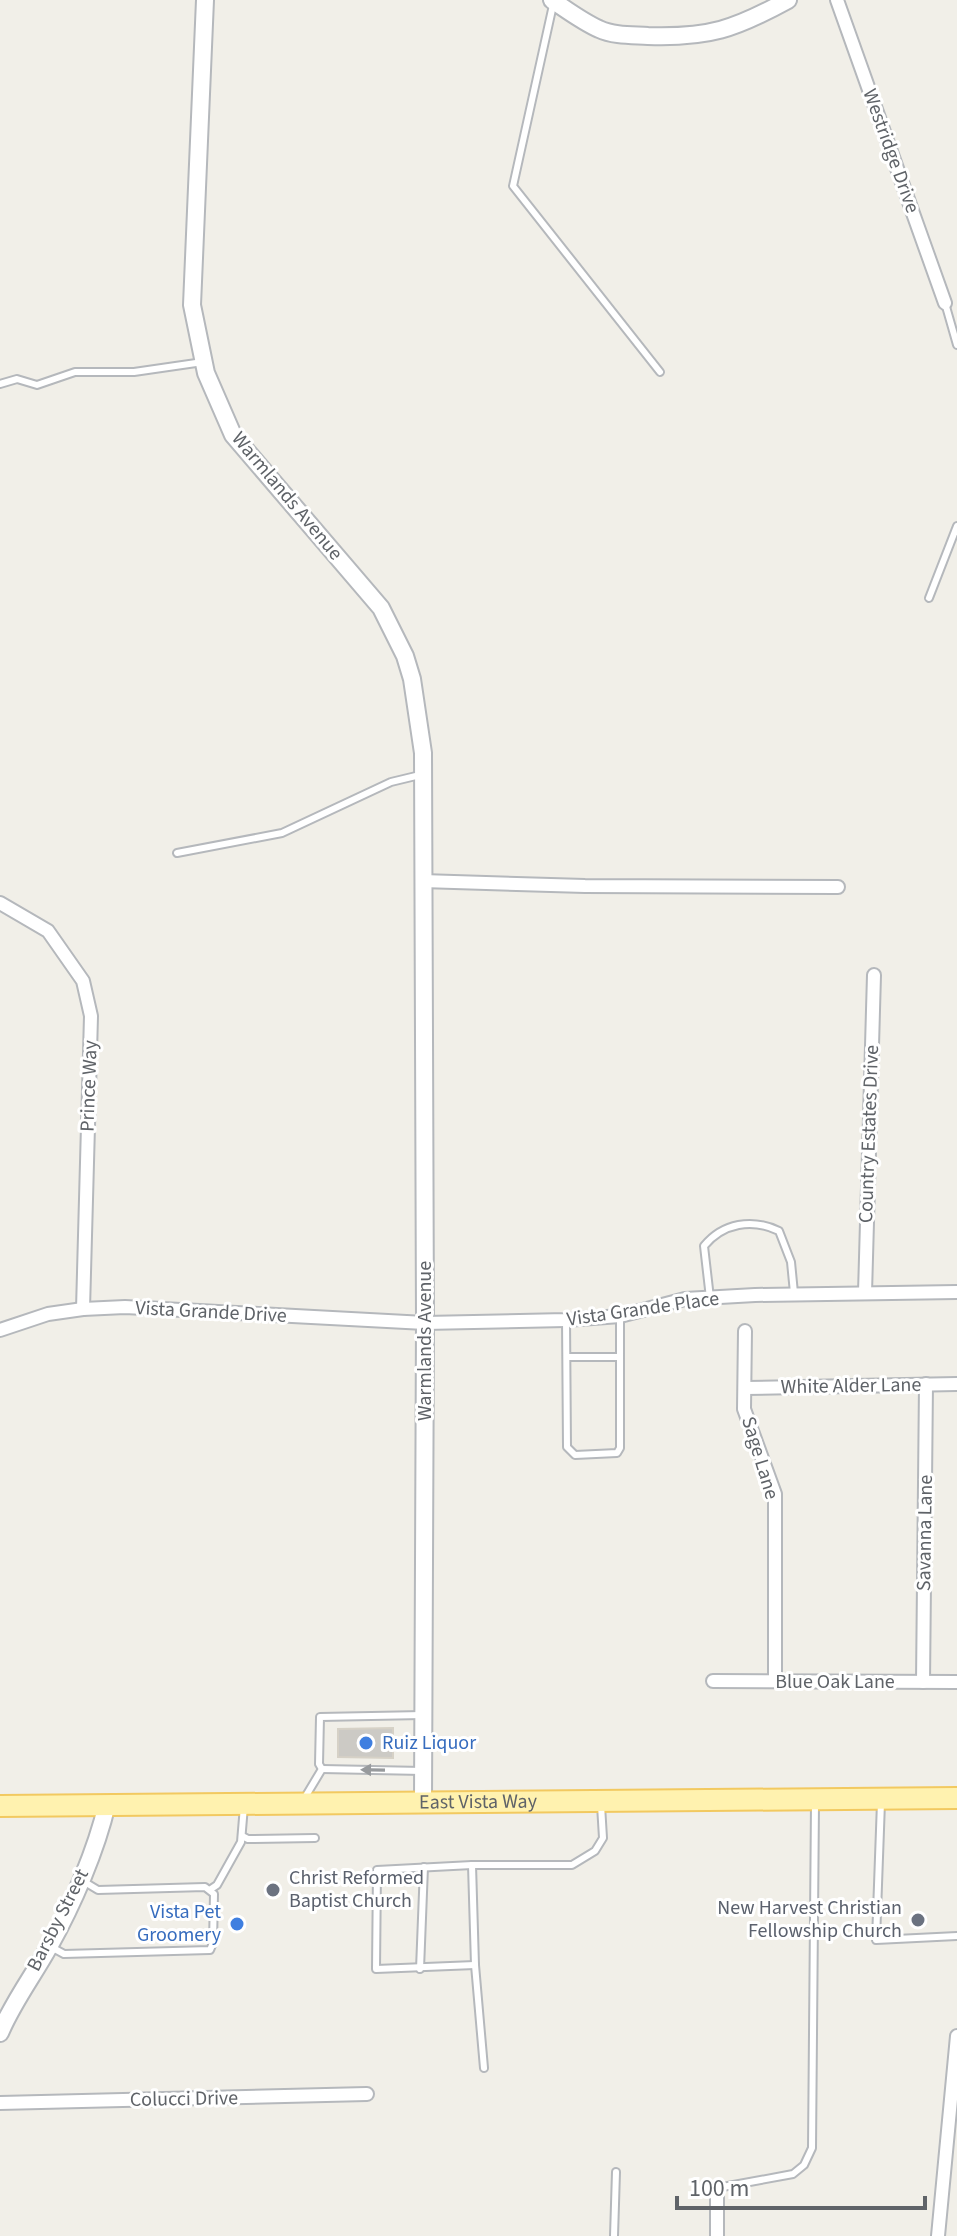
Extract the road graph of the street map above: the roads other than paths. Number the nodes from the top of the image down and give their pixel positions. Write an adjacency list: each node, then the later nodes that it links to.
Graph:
1 (205, 0): 7 (street, Warmlands Avenue)
2 (788, 0): 4 (street)
3 (837, 0): 5 (street, Westridge Drive)
4 (553, 1): 8 (lane)
5 (945, 303): 6 (lane)
6 (957, 345)
7 (203, 362): 9 (lane); 12 (street, Warmlands Avenue)
8 (660, 372)
9 (0, 384)
10 (957, 526): 11 (lane)
11 (929, 598)
12 (423, 775): 13 (lane); 14 (street, Warmlands Avenue)
13 (177, 853)
14 (422, 881): 15 (street); 25 (street, Warmlands Avenue)
15 (838, 887)
16 (0, 903): 22 (street, Prince Way)
17 (874, 975): 19 (street, Country Estates Drive)
18 (957, 1292): 19 (street, Vista Grande Place)
19 (865, 1293): 20 (street, Vista Grande Place)
20 (794, 1295): 21 (street, Vista Grande Place); 21 (lane)
21 (710, 1298): 23 (street, Vista Grande Place)
22 (83, 1309): 25 (street, Vista Grande Drive); 26 (street, Vista Grande Drive)
23 (620, 1316): 24 (street, Vista Grande Place); 29 (lane)
24 (566, 1320): 25 (street, Vista Grande Place); 28 (lane)
25 (425, 1323): 37 (street, Warmlands Avenue)
26 (0, 1330)
27 (745, 1331): 32 (street, Sage Lane)
28 (567, 1357): 29 (lane); 29 (lane)
29 (619, 1357)
30 (926, 1384): 31 (street, White Alder Lane); 32 (street, White Alder Lane); 35 (street, Savanna Lane)
31 (957, 1384)
32 (745, 1388): 34 (street, Sage Lane)
33 (713, 1681): 34 (street, Blue Oak Lane)
34 (775, 1681): 35 (street, Blue Oak Lane)
35 (923, 1682): 36 (street, Blue Oak Lane)
36 (957, 1682)
37 (423, 1715): 38 (lane); 39 (street, Warmlands Avenue)
38 (322, 1769): 39 (lane, one-way to 38); 46 (lane)
39 (423, 1771): 43 (street, Warmlands Avenue)
40 (881, 1798): 41 (main road, East Vista Way); 42 (main road, East Vista Way); 55 (lane)
41 (957, 1798)
42 (815, 1799): 44 (main road, East Vista Way); 65 (lane)
43 (423, 1801): 44 (main road, East Vista Way); 46 (main road, East Vista Way)
44 (601, 1801): 51 (lane)
45 (244, 1802): 46 (main road, East Vista Way); 47 (main road, East Vista Way); 49 (lane)
46 (302, 1802)
47 (107, 1804): 48 (main road, East Vista Way); 53 (street, Barsby Street)
48 (0, 1806)
49 (242, 1836): 50 (lane); 54 (lane)
50 (315, 1838)
51 (472, 1865): 52 (lane); 57 (lane)
52 (424, 1867): 58 (lane); 58 (lane)
53 (80, 1879): 54 (lane); 56 (street, Barsby Street)
54 (211, 1889): 56 (lane)
55 (957, 1936)
56 (50, 1945): 59 (street, Barsby Street)
57 (475, 1965): 58 (lane); 61 (lane)
58 (420, 1969)
59 (0, 2033)
60 (957, 2036): 68 (street)
61 (484, 2068)
62 (367, 2094): 63 (street, Colucci Drive)
63 (0, 2103)
64 (616, 2172): 66 (lane)
65 (717, 2188): 67 (street)
66 (614, 2236)
67 (717, 2236)
68 (938, 2236)

